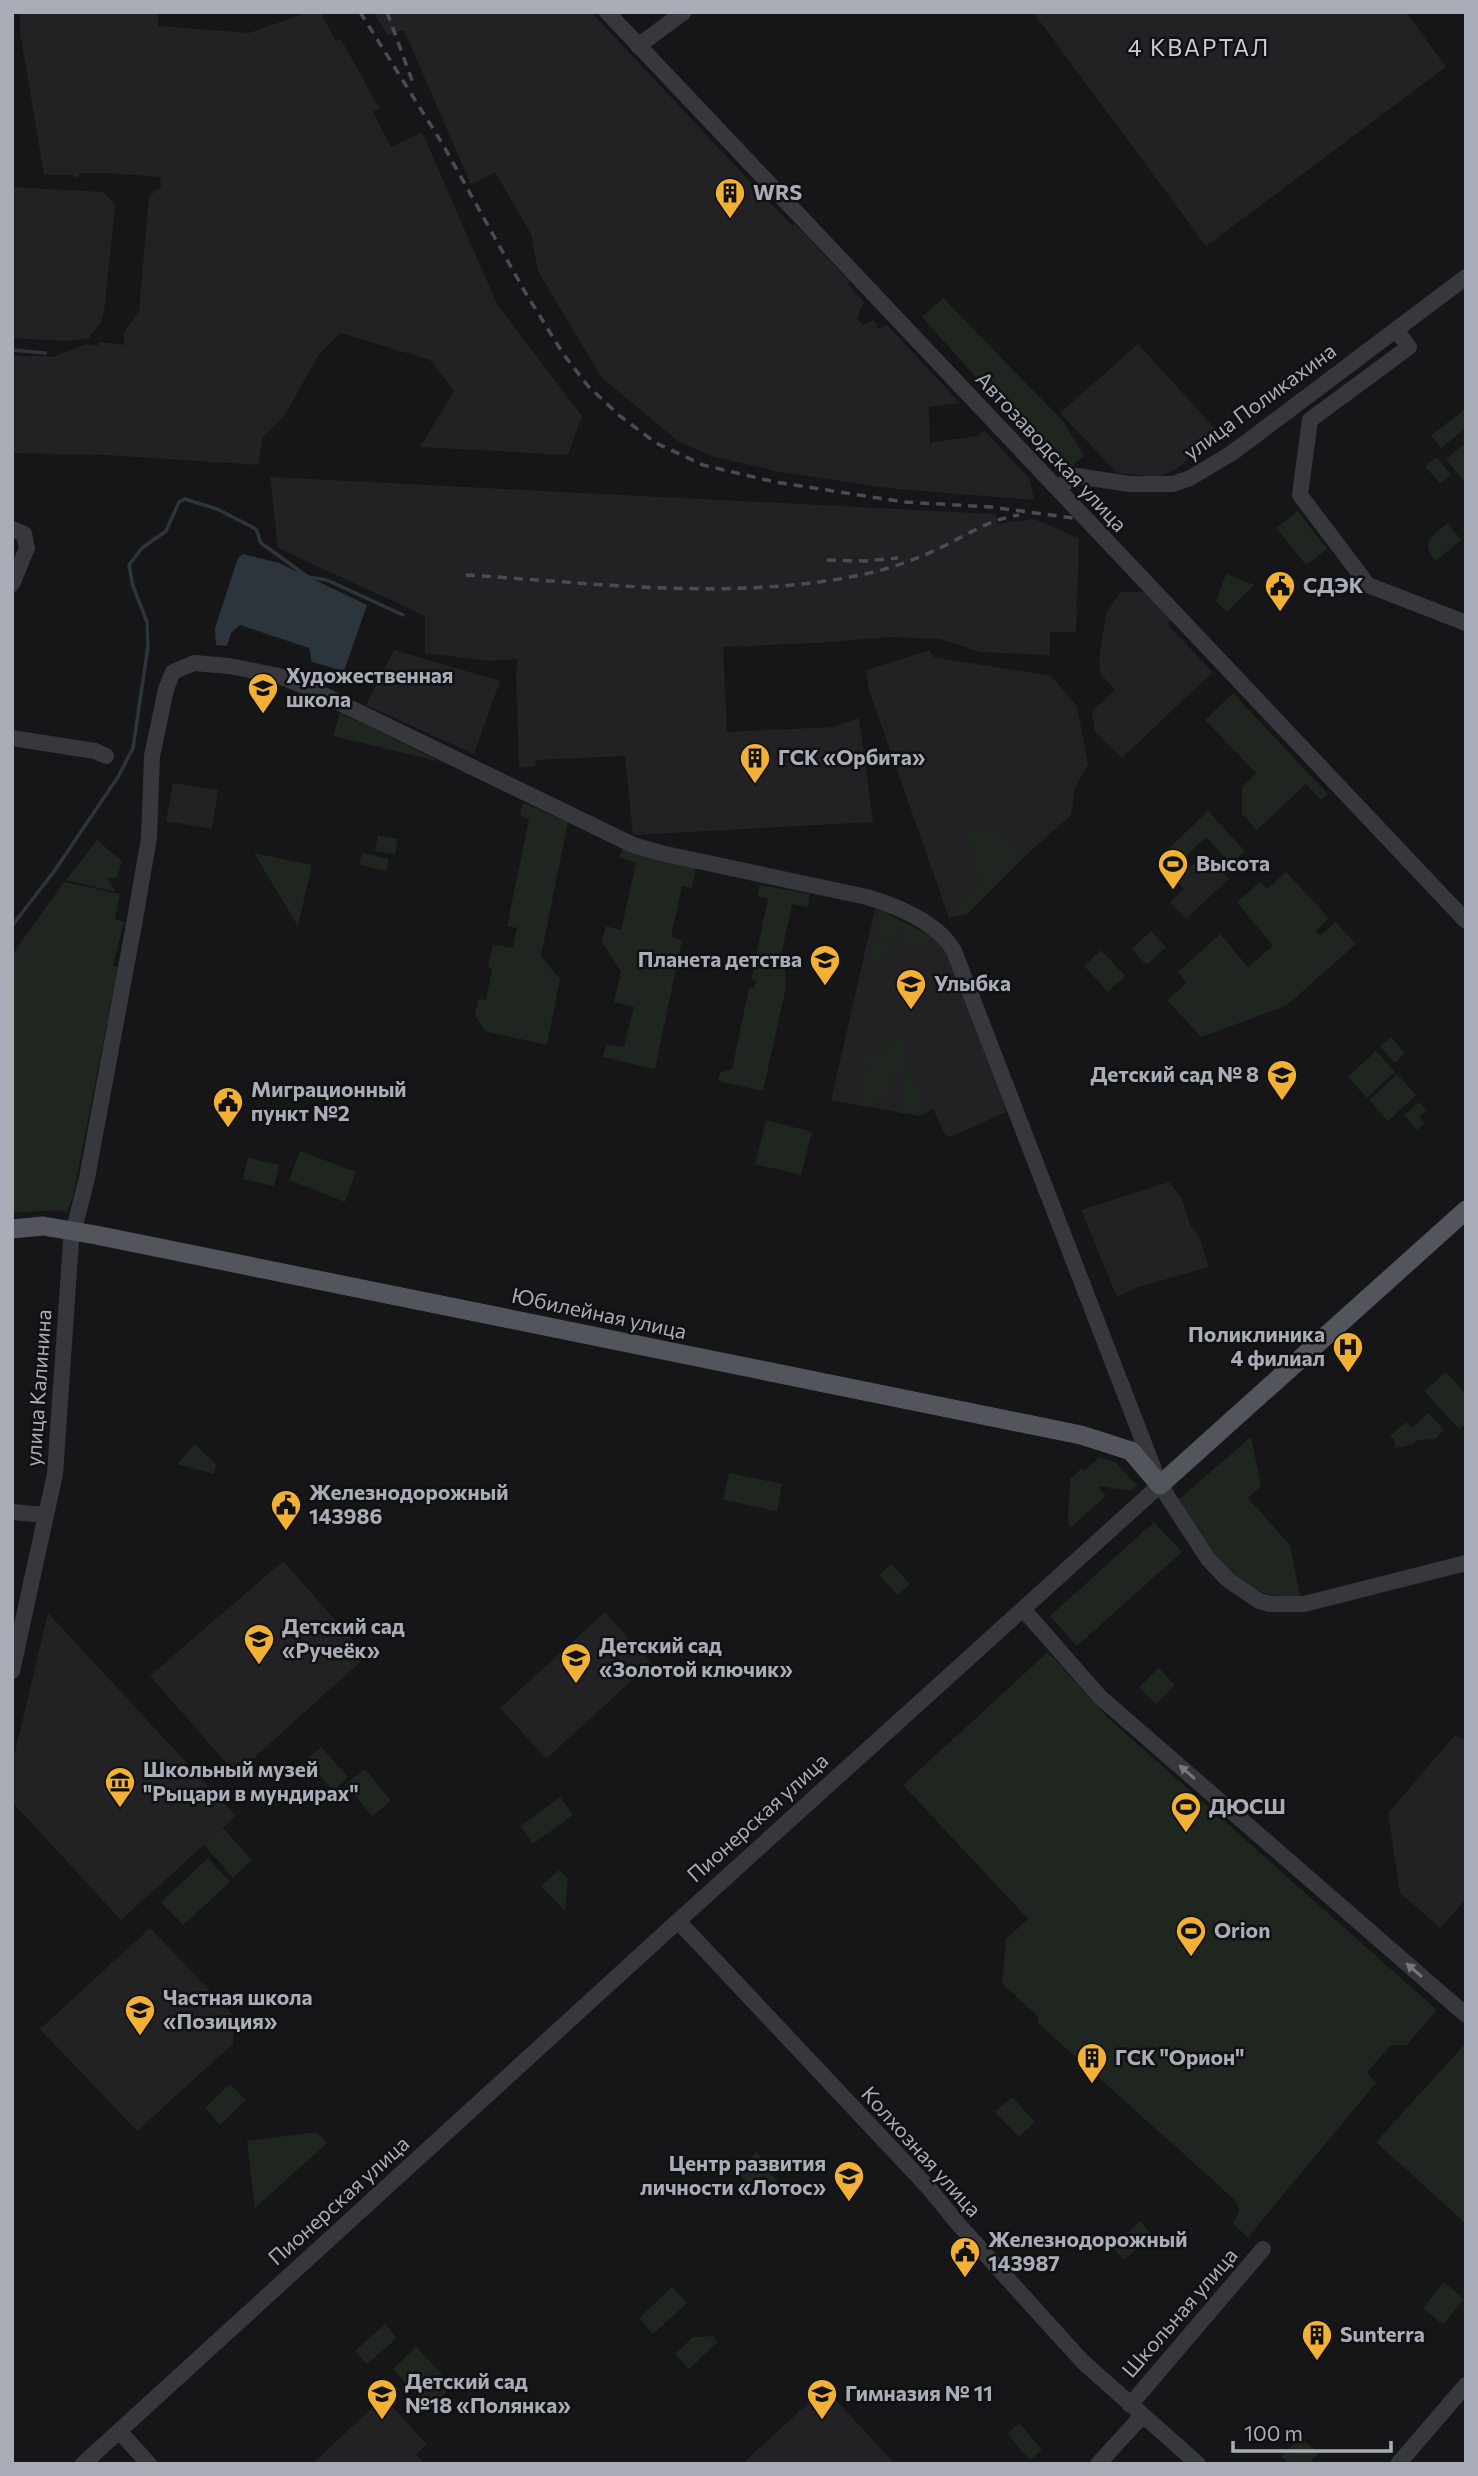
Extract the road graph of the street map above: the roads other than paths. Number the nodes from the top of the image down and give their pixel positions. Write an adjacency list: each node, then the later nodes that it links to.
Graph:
1 (607, 12): 3 (street, Автозаводская улица)
2 (682, 13): 3 (street)
3 (638, 46): 6 (street, Автозаводская улица)
4 (1466, 277): 5 (street, улица Поликахина)
5 (1396, 330): 6 (street, улица Поликахина); 9 (street)
6 (1057, 488): 12 (street, Автозаводская улица)
7 (12, 529): 8 (street)
8 (12, 584)
9 (1466, 623)
10 (12, 738): 11 (street)
11 (106, 756)
12 (1466, 921)
13 (1466, 1210): 17 (main road, Пионерская улица)
14 (12, 1229): 15 (main road, Юбилейная улица)
15 (74, 1230): 16 (main road, Юбилейная улица); 16 (street, улица Калинина); 19 (street, улица Калинина)
16 (1137, 1446): 17 (main road)
17 (1160, 1485): 20 (street); 21 (street, Пионерская улица)
18 (12, 1512): 19 (street)
19 (46, 1515): 22 (street, улица Калинина)
20 (1466, 1563)
21 (1023, 1609): 23 (street, Пионерская улица); 24 (street, one-way to 21)
22 (12, 1671)
23 (678, 1921): 27 (street, Колхозная улица); 29 (street, Пионерская улица)
24 (1466, 2015)
25 (1263, 2249): 27 (street, Школьная улица)
26 (1466, 2385): 34 (street)
27 (1130, 2404): 28 (street, Колхозная улица)
28 (1142, 2416): 32 (street); 33 (street, Колхозная улица)
29 (119, 2431): 30 (street, Пионерская улица); 31 (street)
30 (83, 2464)
31 (149, 2464)
32 (1098, 2464)
33 (1198, 2464)
34 (1398, 2464)

